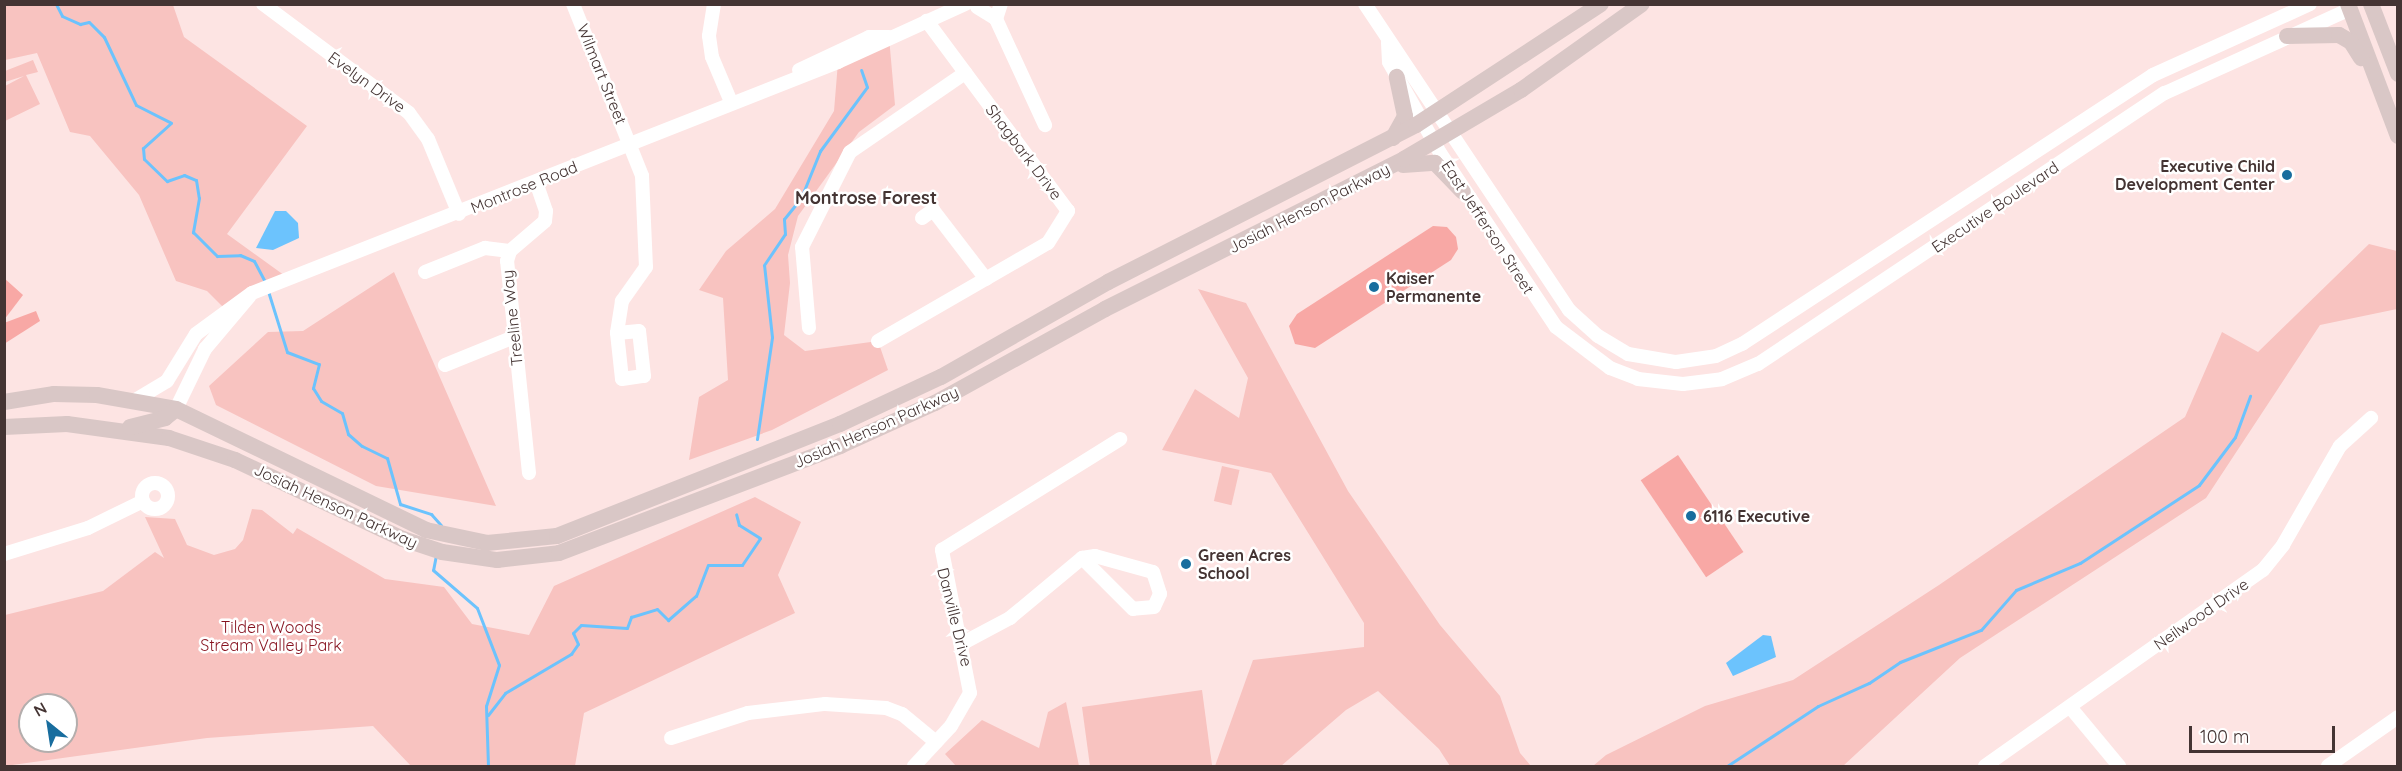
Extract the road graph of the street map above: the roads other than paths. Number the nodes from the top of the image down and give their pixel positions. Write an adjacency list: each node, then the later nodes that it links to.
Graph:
1 (263, 4): 39 (street, Evelyn Drive)
2 (573, 4): 31 (street, Wilmart Street)
3 (714, 4): 21 (street)
4 (1001, 4): 12 (street)
5 (1365, 4): 15 (street, East Jefferson Street)
6 (1600, 4): 23 (main road, Josiah Henson Parkway)
7 (1642, 4): 27 (main road, Josiah Henson Parkway)
8 (2310, 4): 19 (street, Executive Boulevard)
9 (2371, 4): 17 (main road)
10 (972, 5): 12 (street); 13 (street, Montrose Road)
11 (2352, 6): 14 (street, Executive Boulevard); 20 (main road)
12 (996, 19): 25 (street)
13 (927, 21): 16 (street, Shagbark Drive); 21 (street, Montrose Road)
14 (2286, 36): 20 (main road); 22 (street, Executive Boulevard)
15 (1388, 43): 18 (street, East Jefferson Street); 23 (street, East Jefferson Street)
16 (965, 73): 46 (street, Shagbark Drive); 51 (street)
17 (2397, 74)
18 (1397, 77): 24 (street, East Jefferson Street); 29 (main road)
19 (2140, 83): 22 (street); 26 (street, Executive Boulevard)
20 (2381, 92): 28 (main road)
21 (731, 102): 31 (street, Montrose Road)
22 (2152, 102): 32 (street, Executive Boulevard)
23 (1438, 112): 24 (main road, Josiah Henson Parkway); 27 (street, East Jefferson Street)
24 (1423, 122): 29 (main road, Josiah Henson Parkway); 30 (street, East Jefferson Street)
25 (1046, 126)
26 (2067, 130): 32 (street); 35 (street, Executive Boulevard)
27 (1450, 132): 30 (main road, Josiah Henson Parkway); 45 (street, East Jefferson Street)
28 (2397, 136)
29 (1392, 139): 36 (main road, Josiah Henson Parkway)
30 (1434, 142): 33 (main road, Josiah Henson Parkway); 37 (street, East Jefferson Street)
31 (630, 143): 34 (street, Montrose Road); 53 (street, Wilmart Street)
32 (2081, 150): 38 (street, Executive Boulevard)
33 (1385, 170): 37 (main road); 42 (main road, Josiah Henson Parkway)
34 (536, 182): 39 (street, Montrose Road); 41 (street, Treeline Way)
35 (1980, 188): 38 (street); 43 (street, Executive Boulevard)
36 (1293, 191): 42 (main road); 69 (main road, Josiah Henson Parkway)
37 (1463, 192): 48 (street, East Jefferson Street)
38 (2002, 202): 47 (street, Executive Boulevard)
39 (459, 214): 49 (street, Montrose Road)
40 (922, 218): 46 (street)
41 (510, 251): 44 (street); 54 (street, Treeline Way)
42 (1220, 253): 69 (main road, Josiah Henson Parkway)
43 (1865, 264): 47 (street); 50 (street, Executive Boulevard)
44 (425, 272)
45 (1545, 275): 48 (street); 56 (street, East Jefferson Street)
46 (986, 279): 55 (street, Shagbark Drive)
47 (1876, 286): 52 (street, Executive Boulevard)
48 (1529, 292): 58 (street, East Jefferson Street)
49 (252, 293): 60 (street, Montrose Road); 61 (street, Montrose Road)
50 (1795, 310): 52 (street); 56 (street, Executive Boulevard)
51 (809, 328)
52 (1808, 331): 58 (street, Executive Boulevard)
53 (617, 333)
54 (514, 337): 57 (street); 66 (street, Treeline Way)
55 (878, 341)
56 (1634, 356)
57 (445, 365)
58 (1630, 376)
59 (4, 402): 60 (main road)
60 (132, 402): 61 (main road, Josiah Henson Parkway)
61 (176, 409): 64 (main road); 68 (main road, Josiah Henson Parkway)
62 (2371, 418): 73 (street, Neilwood Drive)
63 (4, 427): 64 (main road)
64 (122, 429): 68 (main road, Josiah Henson Parkway)
65 (1120, 439): 72 (street, Danville Drive)
66 (528, 473)
67 (143, 501): 70 (street)
68 (406, 532): 69 (main road, Josiah Henson Parkway)
69 (458, 547)
70 (4, 554)
71 (1083, 558): 71 (street); 72 (street)
72 (963, 643): 76 (street, Danville Drive)
73 (2070, 707): 78 (street, Neilwood Drive); 79 (street)
74 (2397, 717): 80 (street)
75 (671, 738): 76 (street)
76 (936, 742): 77 (street, Danville Drive)
77 (914, 766)
78 (1984, 766)
79 (2120, 766)
80 (2328, 766)

